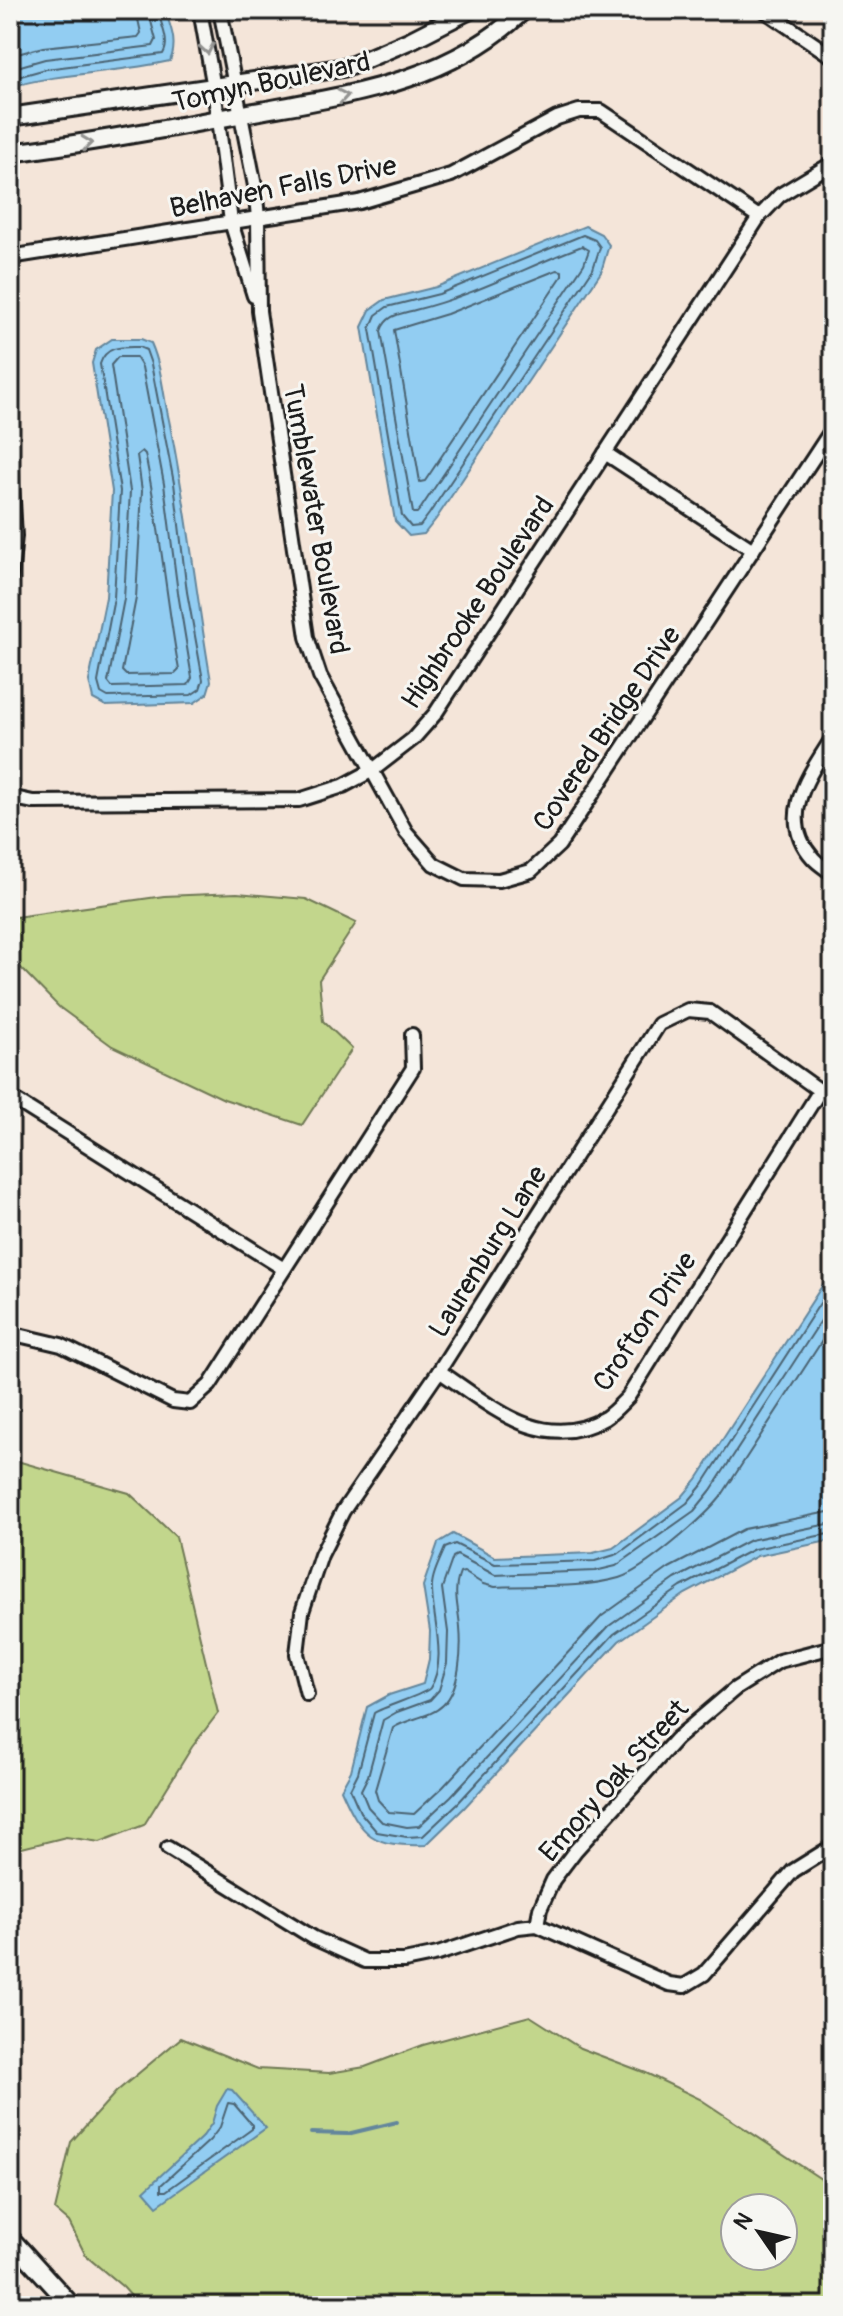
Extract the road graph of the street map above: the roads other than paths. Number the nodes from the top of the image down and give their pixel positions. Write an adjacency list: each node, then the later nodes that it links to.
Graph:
1 (200, 10): 8 (street, Tumblewater Boulevard, one-way to 8)
2 (220, 10): 7 (street, Tumblewater Boulevard)
3 (470, 10): 7 (street, Tomyn Boulevard)
4 (524, 10): 9 (street, Tomyn Boulevard, one-way to 4)
5 (764, 10): 6 (street)
6 (833, 57)
7 (236, 84): 8 (street, Tomyn Boulevard); 9 (street, Tumblewater Boulevard)
8 (214, 88): 10 (street, Tomyn Boulevard); 11 (street, Tumblewater Boulevard)
9 (242, 114): 11 (street, Tomyn Boulevard); 14 (street, Tumblewater Boulevard)
10 (10, 117)
11 (218, 119): 12 (street, Tomyn Boulevard, one-way to 11); 15 (street, Tumblewater Boulevard)
12 (10, 153)
13 (833, 163): 16 (street, Highbrooke Boulevard)
14 (252, 165): 15 (street); 17 (street, Tumblewater Boulevard)
15 (225, 168): 18 (street, Tumblewater Boulevard)
16 (759, 217): 17 (street, Belhaven Falls Drive); 23 (street, Highbrooke Boulevard)
17 (258, 218): 18 (street, Belhaven Falls Drive); 20 (street, Tumblewater Boulevard)
18 (231, 222): 19 (street, Belhaven Falls Drive); 20 (street, Tumblewater Boulevard)
19 (10, 257)
20 (259, 311): 27 (street, Tumblewater Boulevard)
21 (833, 428): 24 (street, Covered Bridge Drive)
22 (10, 451): 25 (street)
23 (605, 453): 24 (street); 27 (street, Highbrooke Boulevard)
24 (753, 550): 27 (street, Covered Bridge Drive)
25 (10, 583)
26 (833, 737): 29 (street)
27 (373, 770): 28 (street, Highbrooke Boulevard)
28 (10, 797)
29 (833, 874)
30 (412, 1035): 34 (street)
31 (819, 1092): 33 (street, Laurenburg Lane); 36 (street, Crofton Drive); 36 (street, Laurenburg Lane)
32 (10, 1097): 34 (street)
33 (833, 1100)
34 (284, 1269): 35 (street)
35 (10, 1333)
36 (439, 1371): 38 (street, Laurenburg Lane)
37 (833, 1647): 41 (street, Emory Oak Street)
38 (307, 1694)
39 (833, 1846): 41 (street)
40 (168, 1848): 41 (street)
41 (537, 1925)
42 (10, 2238): 43 (street)
43 (72, 2306)

